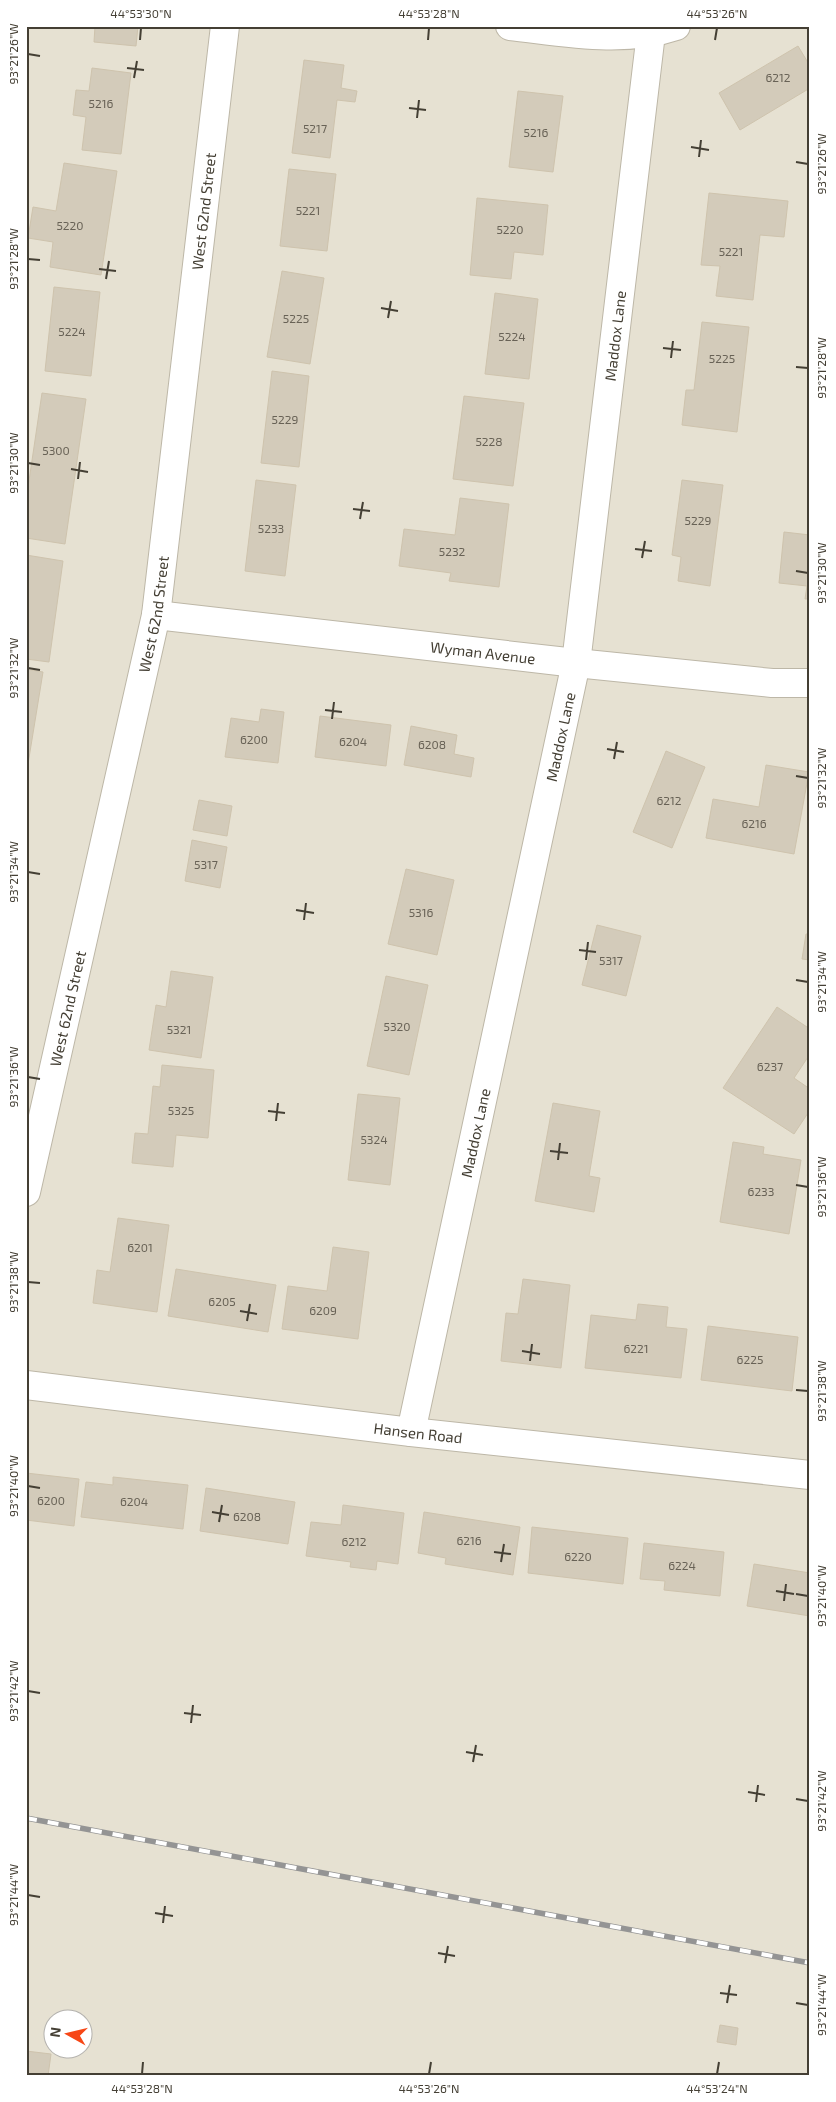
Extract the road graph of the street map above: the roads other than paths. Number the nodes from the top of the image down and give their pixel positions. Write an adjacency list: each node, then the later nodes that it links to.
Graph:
1 (226, 26): 4 (street, West 62nd Street)
2 (510, 26): 3 (street)
3 (663, 29): 5 (street, Maddox Lane)
4 (156, 615): 5 (street, Wyman Avenue); 7 (street, West 62nd Street)
5 (576, 663): 6 (street, Wyman Avenue); 9 (street, Maddox Lane)
6 (810, 683)
7 (26, 1192)
8 (26, 1385): 9 (street, Hansen Road)
9 (411, 1432): 10 (street, Hansen Road)
10 (810, 1475)

